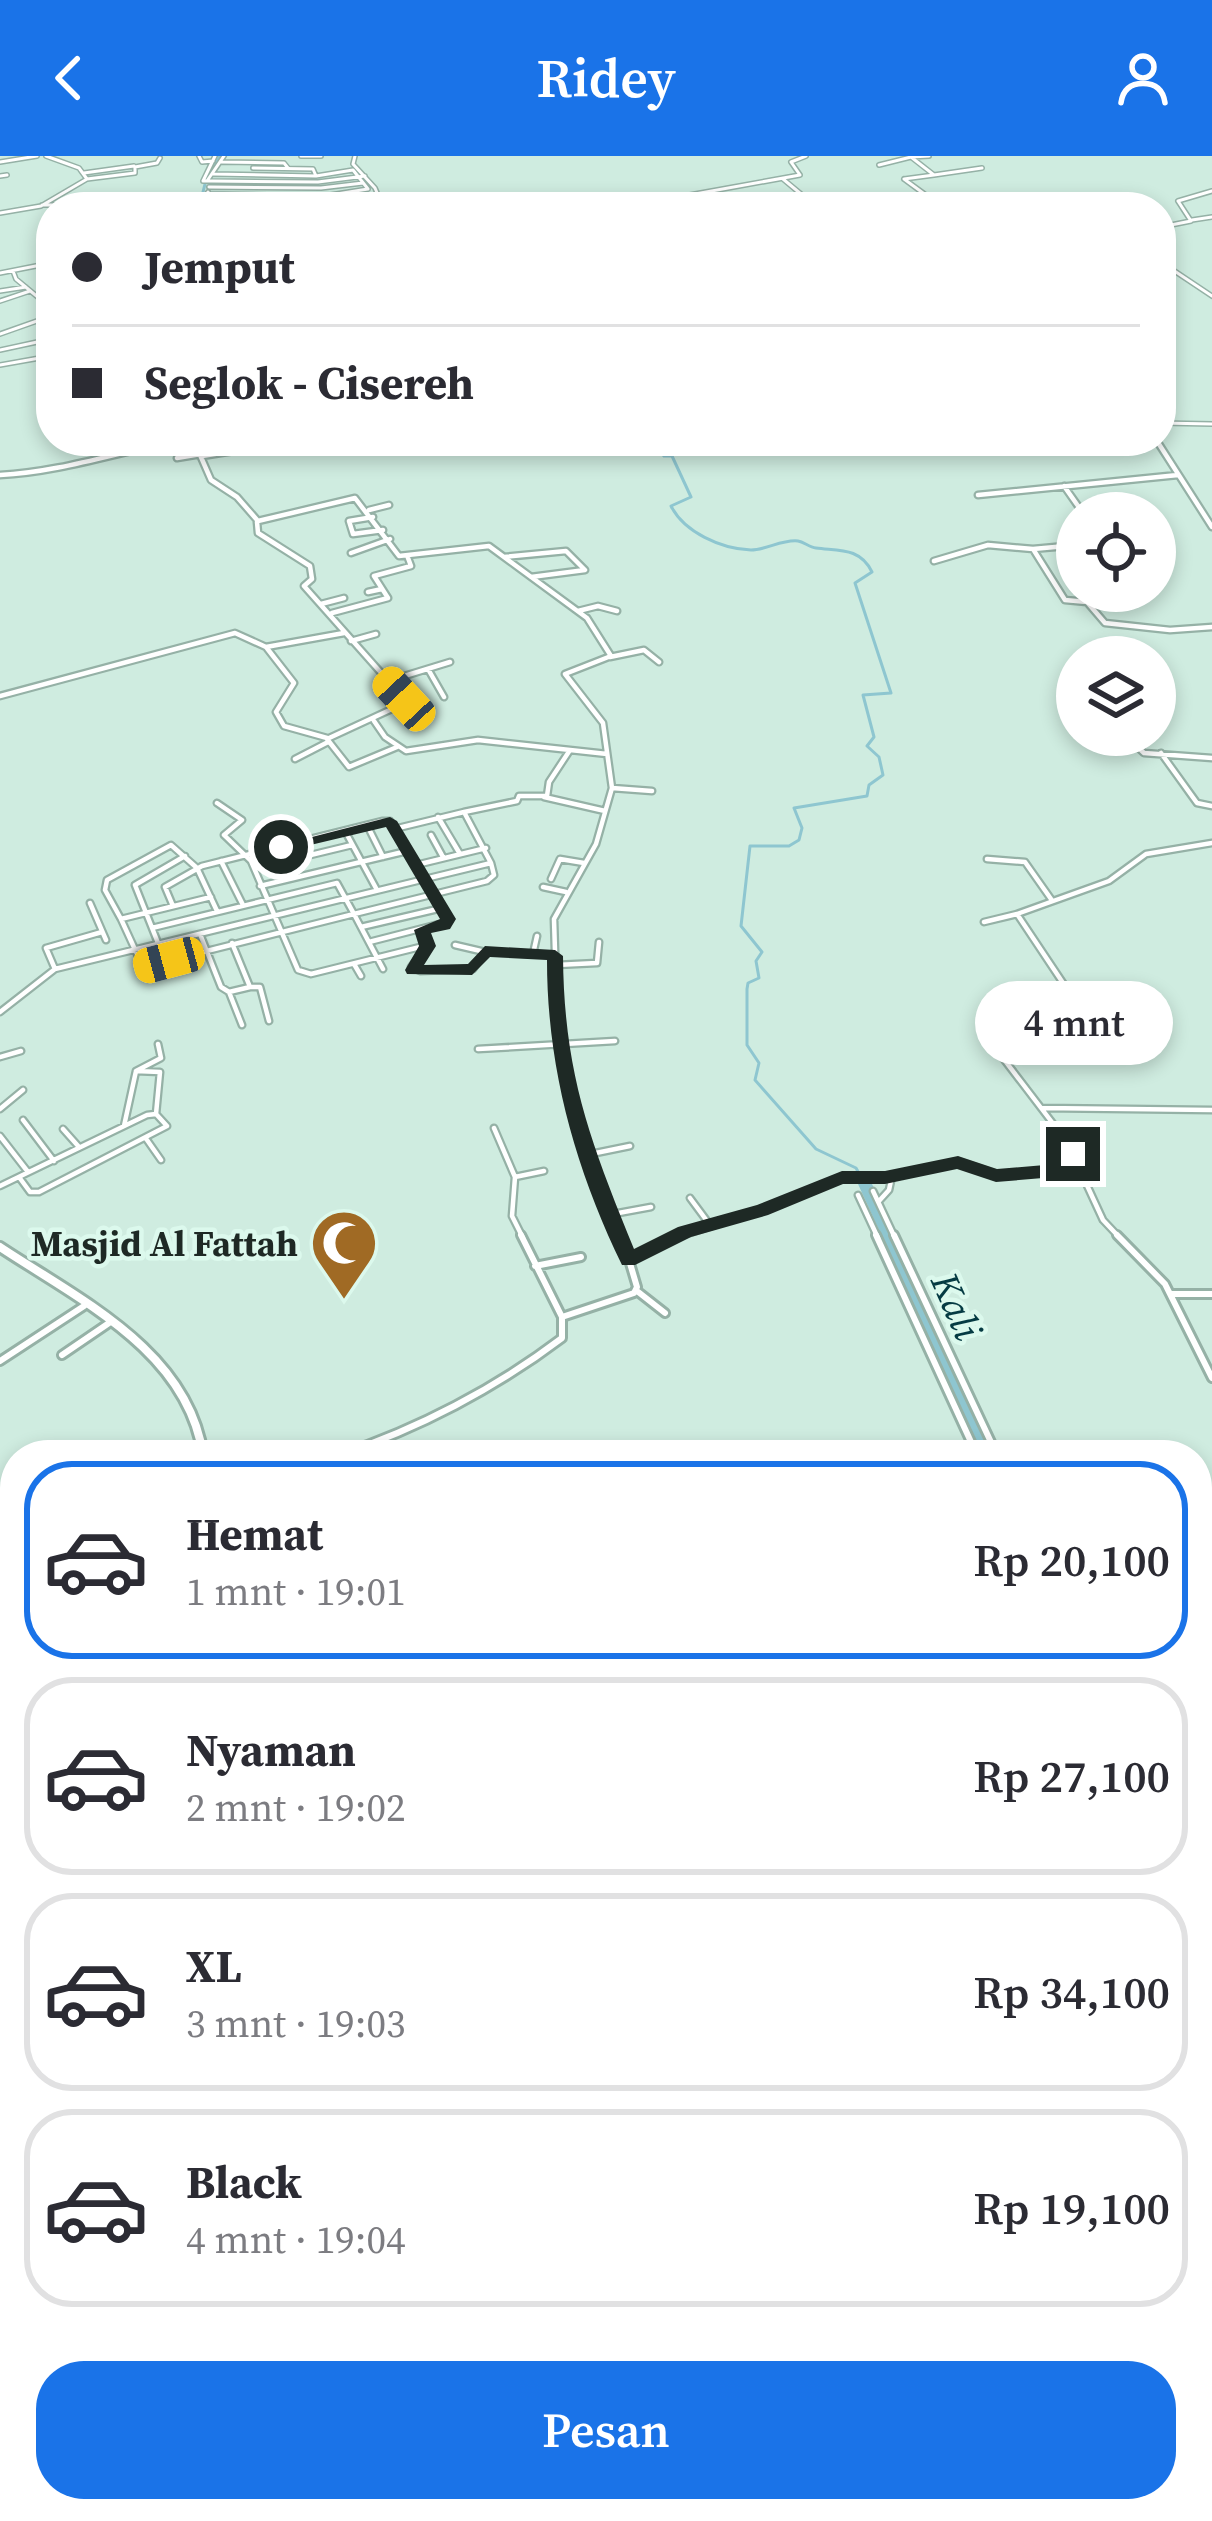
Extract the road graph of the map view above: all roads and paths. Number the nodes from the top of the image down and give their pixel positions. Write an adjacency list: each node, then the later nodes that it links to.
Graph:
1 (37, 156): 14 (street)
2 (46, 156): 27 (street)
3 (200, 156): 12 (street)
4 (301, 156): 9 (street)
5 (320, 156): 9 (street)
6 (355, 156): 28 (street)
7 (806, 156): 31 (street)
8 (929, 156): 10 (street)
9 (311, 157)
10 (910, 157): 18 (street); 29 (street)
11 (160, 158): 27 (street)
12 (214, 158): 33 (street)
13 (223, 158): 15 (street); 22 (street)
14 (0, 162)
15 (238, 162): 17 (street); 23 (street)
16 (198, 164): 33 (street)
17 (255, 165): 23 (street); 25 (street); 30 (street)
18 (879, 165)
19 (136, 166): 27 (street)
20 (324, 168): 30 (street)
21 (982, 168): 29 (street)
22 (213, 174): 23 (street); 33 (street)
23 (232, 174)
24 (7, 175): 26 (street)
25 (265, 175): 30 (street); 34 (street)
26 (0, 176)
27 (86, 176): 36 (street)
28 (362, 176): 30 (street); 30 (street); 32 (street); 41 (street)
29 (934, 176): 44 (street)
30 (317, 179): 32 (street); 34 (street); 39 (street)
31 (783, 179): 42 (street); 43 (street)
32 (363, 183): 40 (street)
33 (207, 184): 34 (street); 34 (street); 37 (street)
34 (259, 188): 38 (street)
35 (1212, 191): 48 (street)
36 (63, 192)
37 (205, 192)
38 (266, 192)
39 (322, 192)
40 (358, 192)
41 (376, 192)
42 (707, 192)
43 (798, 192)
44 (920, 192)
45 (36, 207): 46 (street)
46 (0, 214)
47 (1212, 217): 48 (street)
48 (1191, 221): 49 (street)
49 (1176, 224)
50 (36, 266): 51 (street)
51 (13, 271): 52 (street); 54 (street)
52 (0, 273)
53 (1176, 273): 57 (street)
54 (28, 289): 55 (street); 56 (street); 58 (street)
55 (0, 291)
56 (36, 296)
57 (1212, 300)
58 (0, 302)
59 (36, 320): 60 (street)
60 (0, 334)
61 (36, 342): 62 (street)
62 (0, 350)
63 (36, 359): 64 (street)
64 (0, 365)
65 (1176, 423): 66 (street)
66 (1212, 424)
67 (94, 456): 72 (street)
68 (193, 456): 71 (street)
69 (201, 456): 80 (street)
70 (1166, 456): 73 (street)
71 (177, 458)
72 (0, 475)
73 (1178, 475): 74 (street); 81 (street)
74 (1064, 486): 75 (street); 76 (street)
75 (1068, 492)
76 (978, 495)
77 (389, 505): 78 (street)
78 (369, 510): 79 (street); 80 (street)
79 (374, 517): 82 (street); 82 (street)
80 (258, 521): 94 (street)
81 (1212, 526)
82 (382, 530): 83 (street)
83 (390, 539): 86 (street); 88 (street)
84 (1056, 547): 85 (street)
85 (1033, 549): 89 (street); 98 (street)
86 (351, 553)
87 (504, 557): 88 (street); 90 (street); 90 (street)
88 (408, 558): 91 (street)
89 (934, 561)
90 (531, 577): 95 (street)
91 (382, 589): 92 (street); 97 (street)
92 (368, 592)
93 (344, 598): 94 (street)
94 (321, 604): 97 (street)
95 (578, 611): 96 (street); 103 (street)
96 (617, 611)
97 (330, 614): 99 (street)
98 (1212, 628)
99 (344, 632): 101 (street); 102 (street)
100 (376, 634): 101 (street)
101 (351, 641): 107 (street)
102 (266, 647): 108 (street); 111 (street)
103 (610, 657): 105 (street); 114 (street)
104 (450, 662): 106 (street)
105 (658, 662)
106 (428, 669): 107 (street); 109 (street)
107 (388, 681): 110 (street)
108 (0, 696)
109 (444, 697)
110 (374, 721): 111 (street); 112 (street)
111 (327, 740): 112 (street); 118 (street)
112 (397, 747): 113 (street)
113 (570, 750): 114 (street); 121 (street)
114 (608, 754): 119 (street)
115 (1176, 754): 117 (street)
116 (1163, 756): 123 (street)
117 (1212, 758)
118 (295, 759)
119 (612, 788): 120 (street); 124 (street)
120 (652, 790)
121 (544, 797): 124 (street); 125 (street)
122 (218, 803): 136 (street)
123 (1212, 806)
124 (605, 811): 144 (street)
125 (464, 812): 126 (street); 133 (street)
126 (438, 817): 128 (street); 135 (street)
127 (367, 825): 128 (street); 129 (street); 138 (street)
128 (394, 829): 134 (street)
129 (345, 831): 132 (street); 136 (street)
130 (431, 835): 139 (street)
131 (1212, 843): 155 (street)
132 (352, 845): 142 (street); 147 (street)
133 (486, 848): 135 (street); 143 (street)
134 (407, 851): 138 (street); 145 (street)
135 (460, 854): 139 (street)
136 (248, 855): 141 (street); 147 (street)
137 (185, 856): 146 (street); 168 (street); 172 (street)
138 (383, 857): 142 (street)
139 (443, 857): 145 (street)
140 (987, 859): 161 (street)
141 (221, 861): 146 (street); 164 (street)
142 (361, 862): 148 (street); 154 (street)
143 (491, 863): 149 (street); 157 (street)
144 (584, 863): 150 (street); 156 (street)
145 (416, 865): 149 (street)
146 (197, 868): 158 (street); 165 (street)
147 (255, 869): 152 (street)
148 (329, 870): 151 (street); 152 (street)
149 (424, 879): 154 (street); 157 (street)
150 (551, 879)
151 (337, 883): 160 (street); 162 (street)
152 (260, 886): 162 (street)
153 (543, 887): 156 (street)
154 (377, 890): 160 (street)
155 (1076, 890): 159 (street); 161 (street)
156 (566, 892): 190 (street)
157 (432, 893): 166 (street); 169 (street)
158 (211, 897): 165 (street); 167 (street)
159 (1084, 897)
160 (346, 898): 169 (street); 171 (street)
161 (1051, 899): 170 (street)
162 (267, 900): 164 (street); 171 (street)
163 (90, 903): 194 (street)
164 (243, 905): 167 (street)
165 (173, 906): 168 (street)
166 (442, 908): 174 (street); 177 (street)
167 (218, 911): 175 (street)
168 (146, 912): 172 (street); 175 (street)
169 (354, 914): 174 (street); 176 (street)
170 (1017, 914): 173 (street); 210 (street)
171 (274, 915): 176 (street); 178 (street)
172 (121, 919): 186 (street)
173 (984, 922)
174 (361, 927): 180 (street)
175 (152, 928): 182 (street)
176 (282, 930): 183 (street); 192 (street)
177 (422, 930): 180 (street); 185 (street)
178 (200, 934): 182 (street); 187 (street)
179 (537, 935): 189 (street)
180 (369, 942): 191 (street)
181 (599, 942): 193 (street)
182 (158, 943): 186 (street)
183 (232, 943): 187 (street); 197 (street)
184 (455, 945): 188 (street)
185 (428, 946): 188 (street); 191 (street)
186 (134, 949): 187 (street); 194 (street)
187 (206, 950): 198 (street)
188 (485, 952): 189 (street)
189 (533, 954): 190 (street)
190 (555, 956): 193 (street)
191 (379, 957): 192 (street); 195 (street)
192 (354, 964): 196 (street)
193 (556, 965): 204 (street)
194 (55, 969): 199 (street)
195 (383, 969)
196 (361, 976)
197 (250, 987): 198 (street); 200 (street)
198 (229, 992): 201 (street)
199 (0, 1012)
200 (269, 1021)
201 (242, 1025)
202 (615, 1041): 204 (street)
203 (158, 1044): 208 (street)
204 (558, 1048): 205 (street); 222 (street)
205 (478, 1049)
206 (21, 1052): 207 (street)
207 (0, 1057)
208 (136, 1071): 213 (street); 215 (street)
209 (23, 1090): 211 (street)
210 (1042, 1108): 212 (street); 225 (street)
211 (0, 1109)
212 (1212, 1110)
213 (156, 1114): 215 (street); 219 (street)
214 (23, 1120): 224 (street)
215 (124, 1126): 221 (street)
216 (494, 1128): 229 (street)
217 (63, 1129): 221 (street)
218 (0, 1136): 227 (street)
219 (147, 1140): 223 (street); 227 (street)
220 (630, 1146): 222 (street)
221 (79, 1147): 224 (street)
222 (586, 1155): 236 (street)
223 (161, 1160)
224 (54, 1161): 227 (street)
225 (1079, 1168): 228 (street); 244 (street)
226 (544, 1171): 229 (street)
227 (23, 1174): 230 (street)
228 (892, 1176): 234 (street); 237 (street)
229 (515, 1177): 242 (street)
230 (0, 1186)
231 (873, 1191): 234 (street)
232 (858, 1195): 238 (street)
233 (691, 1198): 237 (street)
234 (879, 1201): 238 (street)
235 (651, 1207): 236 (street)
236 (611, 1214): 241 (street)
237 (710, 1225): 241 (street)
238 (882, 1227): 255 (street); 256 (street)
239 (0, 1247): 246 (street)
240 (581, 1256): 242 (street)
241 (629, 1260): 243 (street)
242 (536, 1266): 248 (street)
243 (637, 1291): 247 (street); 248 (street)
244 (1171, 1294): 245 (street); 252 (street)
245 (1212, 1294)
246 (84, 1306): 249 (street); 251 (street)
247 (664, 1313)
248 (562, 1317): 254 (street)
249 (109, 1323): 250 (street); 253 (street)
250 (62, 1355)
251 (0, 1360)
252 (1212, 1378)
253 (202, 1440)
254 (381, 1440)
255 (971, 1440)
256 (989, 1440)

